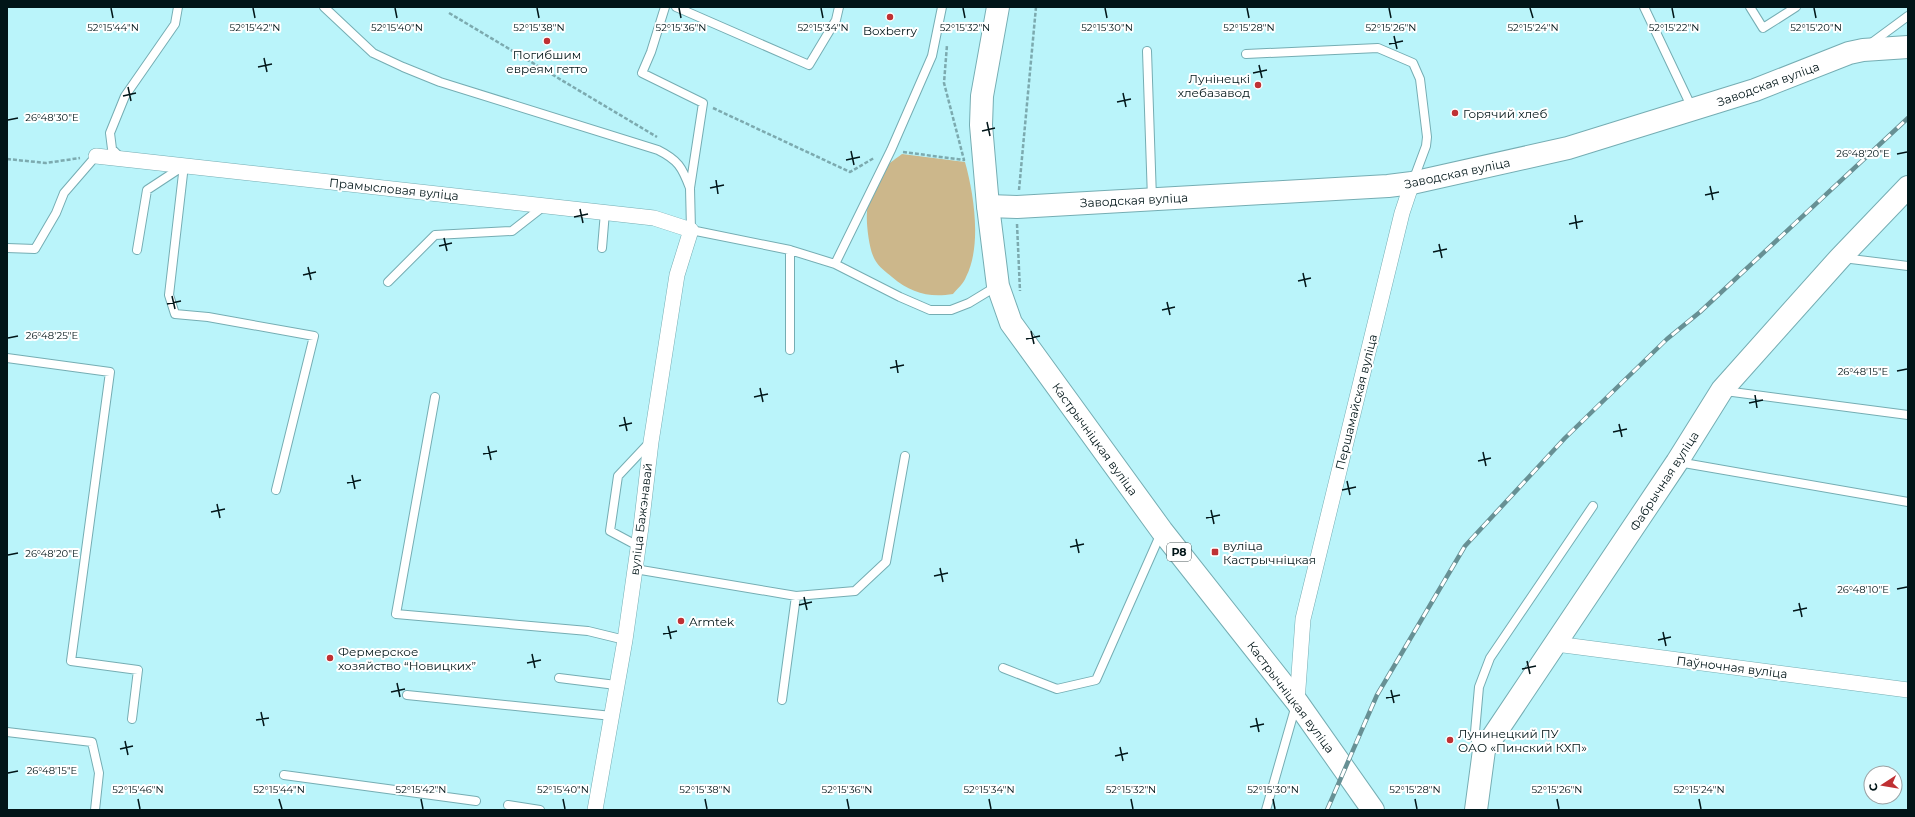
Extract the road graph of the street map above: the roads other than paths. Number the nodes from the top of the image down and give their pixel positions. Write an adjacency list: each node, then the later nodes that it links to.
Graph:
1 (178, 7): 18 (lane)
2 (665, 7): 22 (lane)
3 (676, 7): 4 (lane)
4 (839, 7)
5 (942, 7): 33 (lane)
6 (998, 7): 25 (street, Кастрычніцкая вуліца / Р8)
7 (1644, 7): 16 (lane)
8 (1750, 7): 9 (lane)
9 (1796, 7)
10 (327, 8): 22 (lane)
11 (1908, 16): 13 (lane)
12 (1908, 47): 13 (street, Заводская вуліца)
13 (1863, 50): 16 (street, Заводская вуліца)
14 (1147, 51): 23 (lane)
15 (1246, 54): 20 (lane)
16 (1694, 110): 20 (street, Заводская вуліца)
17 (96, 156): 18 (street, Прамысловая вуліца); 28 (lane)
18 (122, 159): 19 (street, Прамысловая вуліца)
19 (184, 165): 24 (street, Прамысловая вуліца); 30 (lane); 45 (lane)
20 (1412, 183): 23 (street, Заводская вуліца); 60 (street, Першамайская вуліца)
21 (1908, 187): 32 (street, Фабрычная вуліца)
22 (690, 188): 27 (lane)
23 (1152, 199): 25 (street, Заводская вуліца)
24 (544, 206): 26 (street, Прамысловая вуліца); 35 (lane)
25 (988, 206): 36 (street, Кастрычніцкая вуліца / Р8)
26 (605, 212): 27 (street, Прамысловая вуліца); 29 (lane)
27 (691, 230): 31 (lane); 42 (street, вуліца Бажэнавай)
28 (7, 248)
29 (602, 248)
30 (137, 250)
31 (790, 250): 33 (lane); 37 (lane)
32 (1840, 258): 34 (lane); 39 (street, Фабрычная вуліца)
33 (835, 264): 36 (lane)
34 (1908, 266)
35 (388, 282)
36 (998, 286): 48 (street, Кастрычніцкая вуліца / Р8)
37 (790, 350)
38 (7, 358): 62 (lane)
39 (1722, 390): 41 (lane); 44 (street, Фабрычная вуліца)
40 (434, 397): 52 (lane)
41 (1908, 415)
42 (650, 442): 49 (street, вуліца Бажэнавай); 49 (lane)
43 (905, 456): 51 (lane)
44 (1677, 462): 46 (lane); 53 (street, Фабрычная вуліца)
45 (276, 490)
46 (1908, 502)
47 (1593, 506): 65 (lane)
48 (1162, 531): 54 (lane); 60 (street, Кастрычніцкая вуліца / Р8)
49 (638, 546): 50 (street, вуліца Бажэнавай)
50 (635, 569): 51 (lane); 52 (street, вуліца Бажэнавай)
51 (796, 596): 59 (lane)
52 (625, 640): 56 (street, вуліца Бажэнавай)
53 (1556, 644): 57 (street, Паўночная вуліца); 65 (street, Фабрычная вуліца)
54 (1003, 668)
55 (559, 678): 56 (lane)
56 (616, 685): 61 (street, вуліца Бажэнавай)
57 (1908, 690)
58 (408, 695): 61 (lane)
59 (782, 700)
60 (1297, 702): 72 (lane, Першамайская вуліца); 73 (street, Кастрычніцкая вуліца / Р8)
61 (612, 716): 71 (street, вуліца Бажэнавай)
62 (132, 719)
63 (7, 732): 69 (lane)
64 (284, 775): 66 (lane)
65 (1480, 780): 68 (street, Фабрычная вуліца)
66 (476, 801)
67 (508, 805): 70 (lane)
68 (1477, 809)
69 (95, 810)
70 (540, 810)
71 (595, 810)
72 (1266, 810)
73 (1373, 810)

